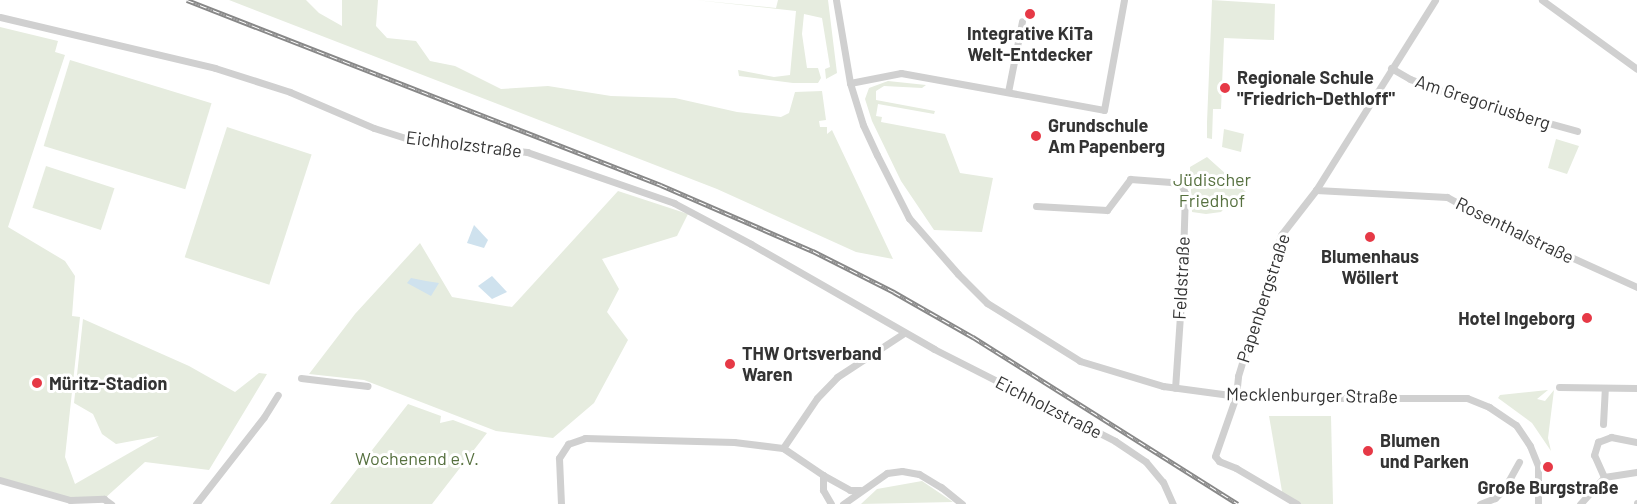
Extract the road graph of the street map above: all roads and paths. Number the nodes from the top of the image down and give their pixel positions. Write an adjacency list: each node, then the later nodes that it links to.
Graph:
1 (836, 0): 9 (street, Mecklenburger Straße)
2 (1124, 0): 10 (street)
3 (1435, 0): 7 (street, Papenbergstraße)
4 (1542, 0): 8 (street)
5 (0, 18): 15 (street, Eichholzstraße)
6 (1022, 21): 10 (street)
7 (1391, 68): 11 (street, Am Gregoriusberg); 12 (street, Papenbergstraße)
8 (1637, 69)
9 (850, 83): 10 (street); 19 (street, Mecklenburger Straße)
10 (1008, 92)
11 (1577, 131)
12 (1316, 190): 14 (street, Rosenthalstraße); 23 (street, Papenbergstraße)
13 (1036, 206): 19 (street, Feldstraße)
14 (1637, 286)
15 (904, 333): 26 (street); 40 (street, Eichholzstraße)
16 (301, 378): 17 (street)
17 (368, 386)
18 (1559, 387): 20 (street)
19 (1175, 388): 23 (street, Mecklenburger Straße)
20 (1605, 388): 21 (street); 24 (street)
21 (1637, 388)
22 (278, 395): 35 (street)
23 (1236, 396): 41 (street, Papenbergstraße); 43 (street, Mecklenburger Straße)
24 (1603, 424)
25 (1637, 442): 30 (street)
26 (783, 448): 29 (street); 36 (street)
27 (1519, 462): 42 (street)
28 (1637, 472): 30 (street)
29 (823, 475): 32 (street); 37 (street)
30 (1604, 477): 44 (street)
31 (0, 480): 33 (street)
32 (860, 490): 38 (street); 39 (street)
33 (82, 503): 34 (street)
34 (111, 504)
35 (195, 504)
36 (561, 504)
37 (831, 504)
38 (843, 504)
39 (962, 504)
40 (1173, 504)
41 (1297, 504)
42 (1480, 504)
43 (1538, 504)
44 (1580, 504)

